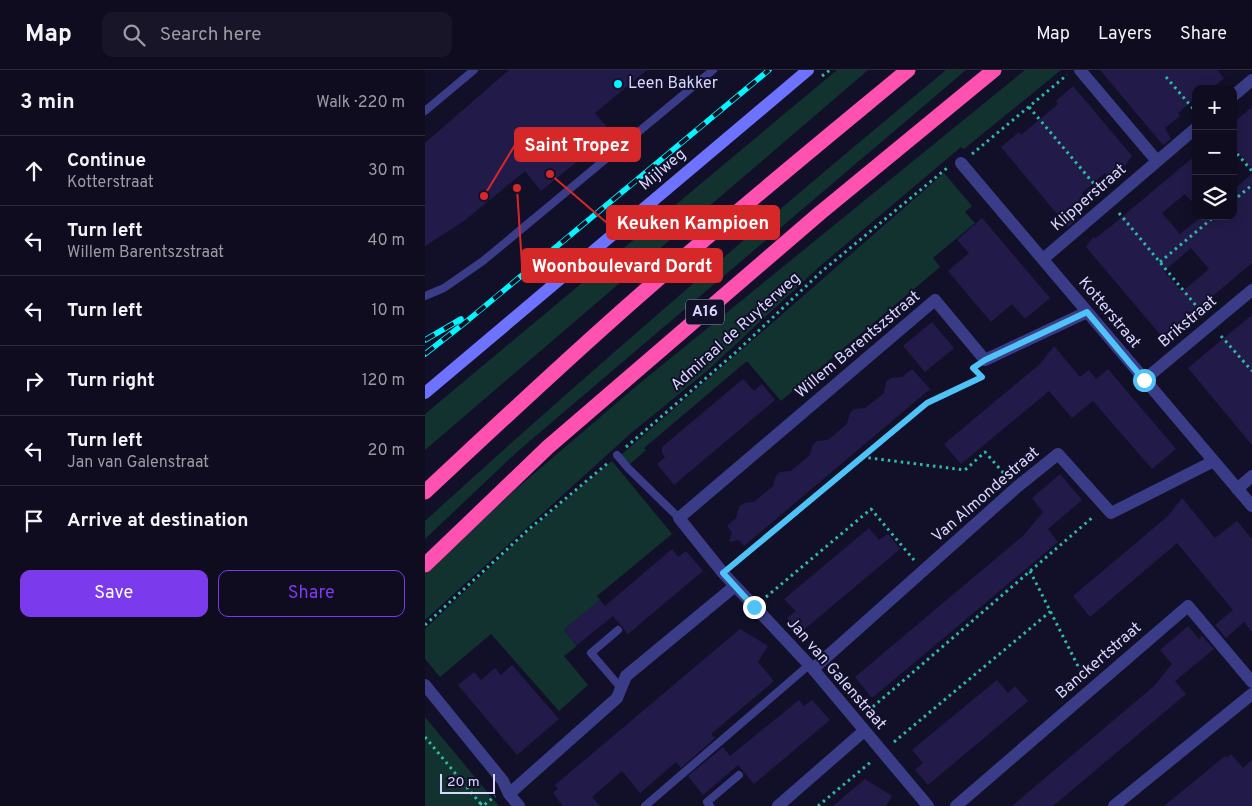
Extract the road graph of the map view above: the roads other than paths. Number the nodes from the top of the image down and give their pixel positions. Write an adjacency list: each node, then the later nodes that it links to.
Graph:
1 (474, 70): 9 (lane)
2 (713, 70): 15 (lane)
3 (808, 70): 18 (main road, Mijlweg)
4 (908, 70): 23 (highway)
5 (994, 70): 26 (highway, A16)
6 (1080, 70): 11 (street)
7 (1252, 80): 8 (street)
8 (1237, 93)
9 (425, 111)
10 (1194, 130): 11 (street, Klipperstraat)
11 (1157, 161): 13 (street, Klipperstraat)
12 (961, 163): 13 (street, Kotterstraat)
13 (1043, 259): 16 (street, Kotterstraat)
14 (1252, 290): 17 (street, Brikstraat)
15 (425, 296)
16 (1087, 312): 17 (street, Kotterstraat); 25 (street, Willem Barentszstraat)
17 (1144, 380): 20 (street, Kotterstraat)
18 (425, 393)
19 (617, 455): 25 (lane, Jan van Galenstraat)
20 (1214, 461): 22 (street, Kotterstraat); 29 (street, Van Almondestraat)
21 (1252, 476): 22 (street)
22 (1237, 488): 24 (street, Kotterstraat)
23 (425, 492)
24 (1252, 506)
25 (679, 518): 27 (street, Jan van Galenstraat)
26 (425, 565)
27 (735, 586): 29 (street, Jan van Galenstraat); 32 (street)
28 (618, 630): 32 (lane)
29 (811, 667): 34 (street, Jan van Galenstraat); 38 (lane)
30 (1252, 682): 42 (street, Banckertstraat)
31 (425, 685): 36 (street)
32 (621, 688): 36 (street)
33 (1252, 694): 43 (street)
34 (860, 726): 40 (street); 41 (street, Jan van Galenstraat)
35 (739, 776): 39 (lane)
36 (509, 794): 37 (street)
37 (519, 806)
38 (645, 806)
39 (710, 806)
40 (778, 806)
41 (929, 806)
42 (957, 806)
43 (1114, 806)

